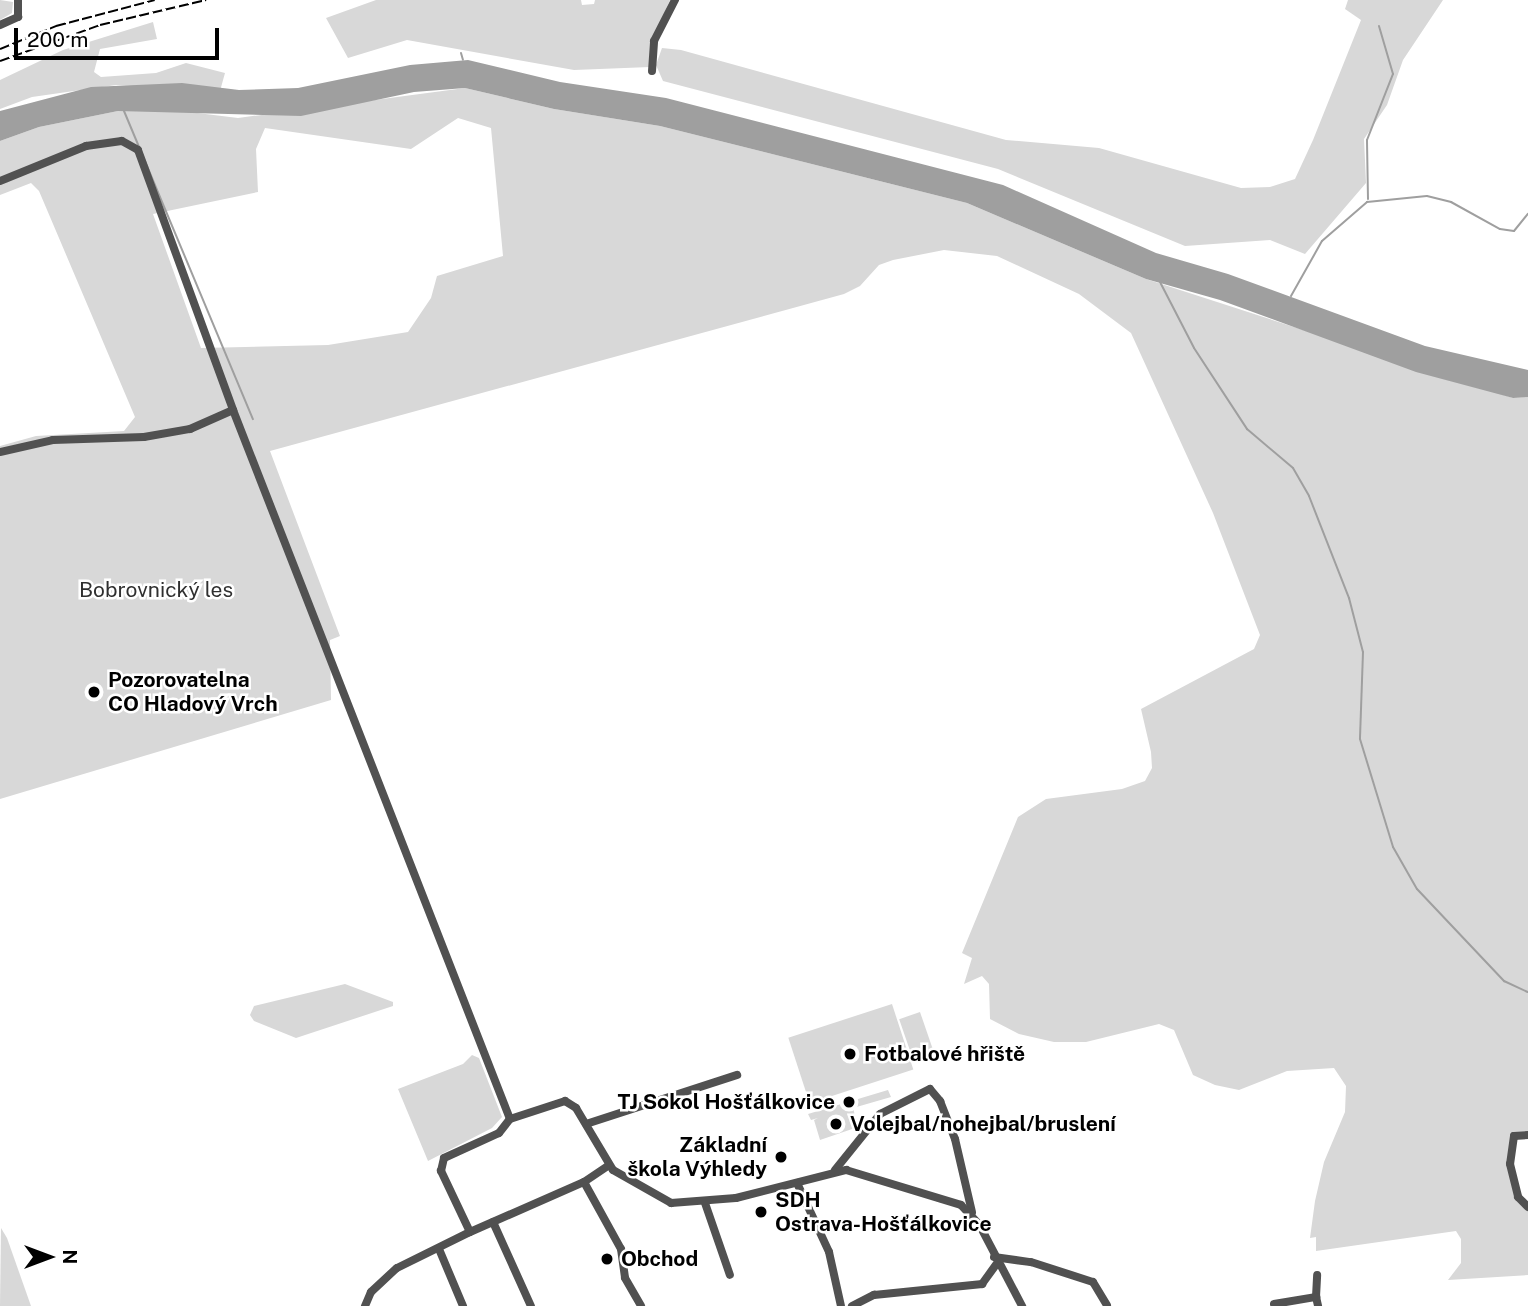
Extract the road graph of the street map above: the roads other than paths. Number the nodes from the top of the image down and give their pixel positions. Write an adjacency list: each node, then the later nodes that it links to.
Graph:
1 (18, 0): 3 (street)
2 (675, 0): 4 (street)
3 (0, 25)
4 (652, 71)
5 (0, 181): 6 (street)
6 (233, 410): 7 (street); 9 (street)
7 (0, 452)
8 (737, 1075): 10 (street)
9 (510, 1119): 10 (street); 20 (street)
10 (586, 1125): 12 (street)
11 (1528, 1135): 17 (street)
12 (609, 1165): 14 (street); 16 (street)
13 (835, 1170): 15 (street); 18 (street); 18 (street)
14 (584, 1182): 19 (street); 31 (street)
15 (797, 1183): 16 (street); 32 (street)
16 (705, 1203): 23 (street)
17 (1528, 1207)
18 (972, 1213): 22 (street)
19 (494, 1222): 20 (street); 30 (street)
20 (470, 1232): 21 (street)
21 (439, 1249): 28 (street); 29 (street)
22 (995, 1260): 27 (street); 33 (street); 34 (street)
23 (730, 1275)
24 (1317, 1275): 25 (street)
25 (1317, 1301): 26 (street)
26 (1274, 1304)
27 (1107, 1305)
28 (365, 1306)
29 (463, 1306)
30 (531, 1306)
31 (641, 1306)
32 (841, 1306)
33 (852, 1306)
34 (1021, 1306)

